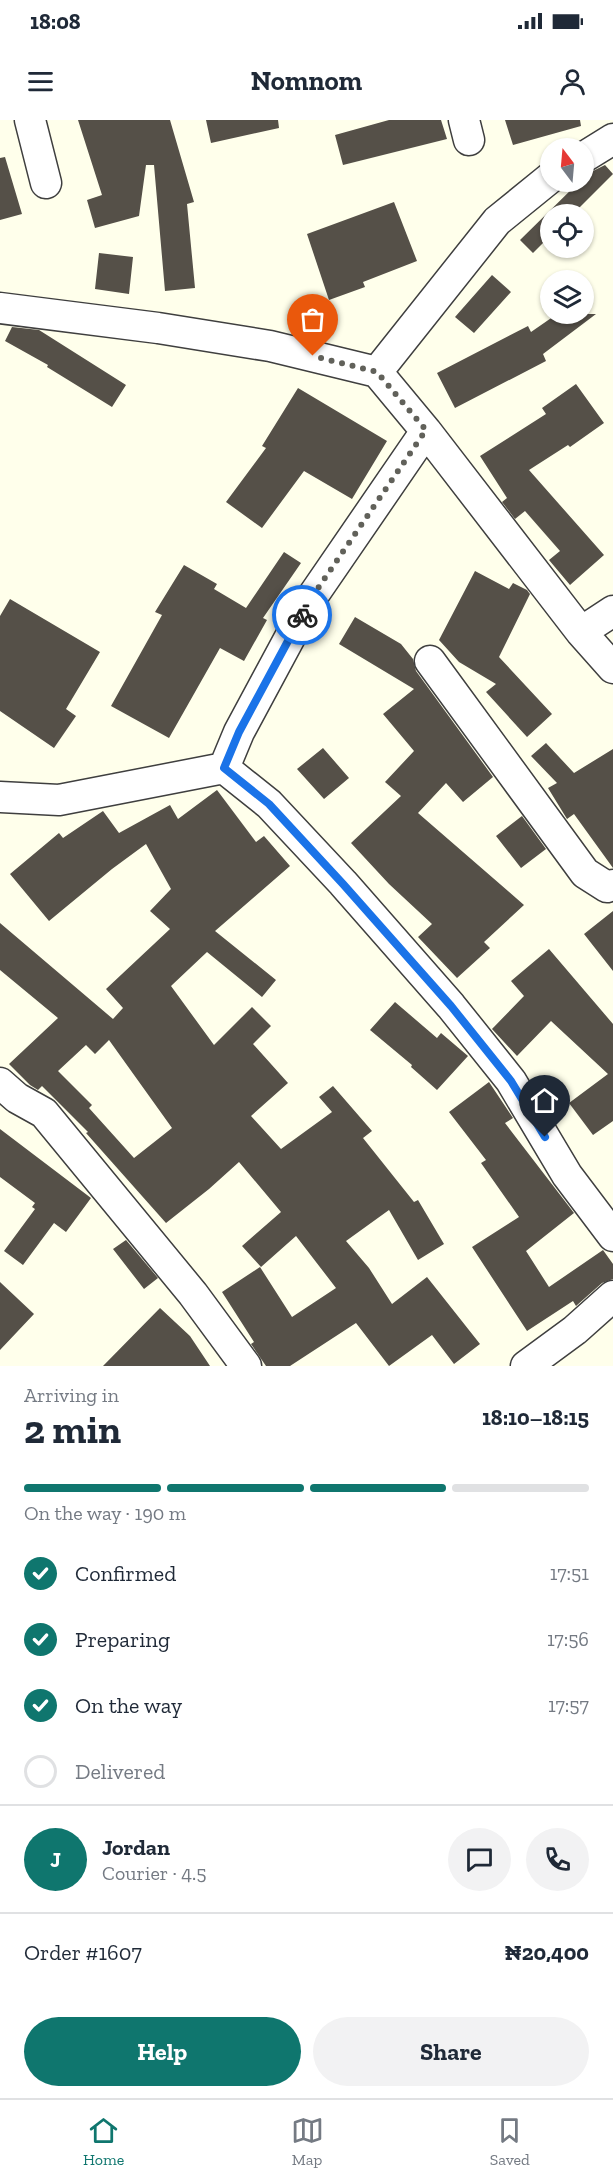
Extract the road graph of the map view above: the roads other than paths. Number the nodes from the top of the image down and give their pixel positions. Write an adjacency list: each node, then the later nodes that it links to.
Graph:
1 (30, 120): 4 (street)
2 (613, 139): 3 (street)
3 (594, 151)
4 (46, 183)
5 (540, 186): 7 (street)
6 (0, 308): 7 (street)
7 (377, 372): 8 (street)
8 (426, 430): 10 (street); 13 (street)
9 (613, 611): 10 (street)
10 (581, 632): 12 (street)
11 (430, 661): 15 (street)
12 (613, 668)
13 (224, 768): 14 (street); 17 (street)
14 (0, 797)
15 (613, 885)
16 (6, 1099): 19 (street)
17 (613, 1236)
18 (613, 1296): 20 (street)
19 (246, 1366)
20 (526, 1366)

